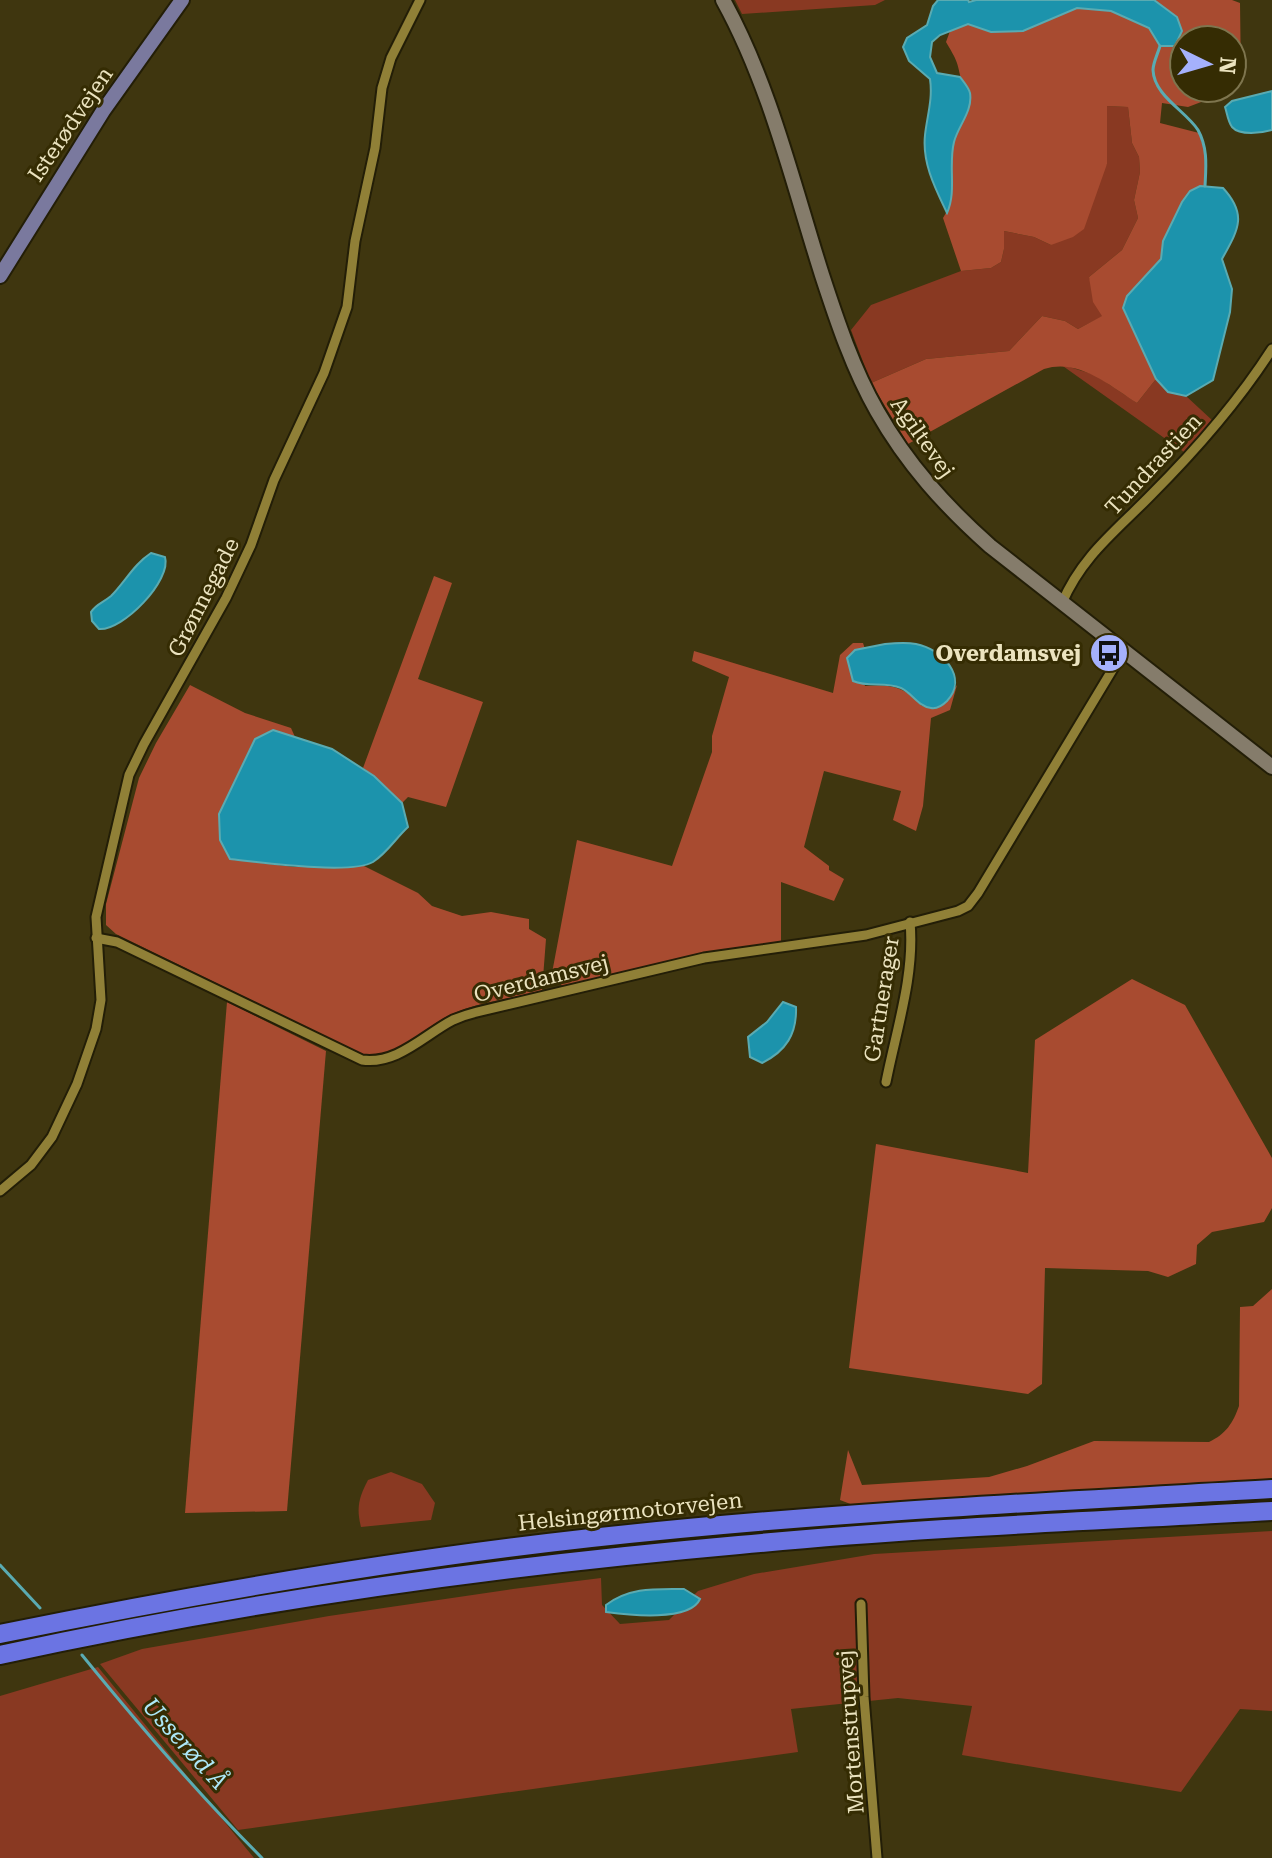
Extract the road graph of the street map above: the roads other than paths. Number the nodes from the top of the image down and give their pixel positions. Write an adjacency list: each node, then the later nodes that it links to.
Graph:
1 (182, 0): 4 (main road, Isterødvejen)
2 (420, 0): 10 (street, Grønnegade)
3 (723, 0): 6 (street, Agiltevej)
4 (0, 276)
5 (1272, 349): 6 (street, Tundrastien)
6 (1062, 603): 7 (street, Agiltevej)
7 (1123, 652): 8 (street, Agiltevej); 9 (street, Overdamsvej)
8 (1272, 767)
9 (910, 922): 10 (street, Overdamsvej); 11 (street, Gartnerager)
10 (96, 938): 12 (street, Grønnegade)
11 (886, 1082)
12 (0, 1191)
13 (1272, 1489): 16 (highway, Helsingørmotorvejen)
14 (1272, 1511): 19 (highway, Helsingørmotorvejen)
15 (861, 1604): 20 (street, Mortenstrupvej)
16 (132, 1607): 17 (highway); 18 (highway, Helsingørmotorvejen)
17 (0, 1624)
18 (0, 1634)
19 (0, 1655)
20 (877, 1858)

